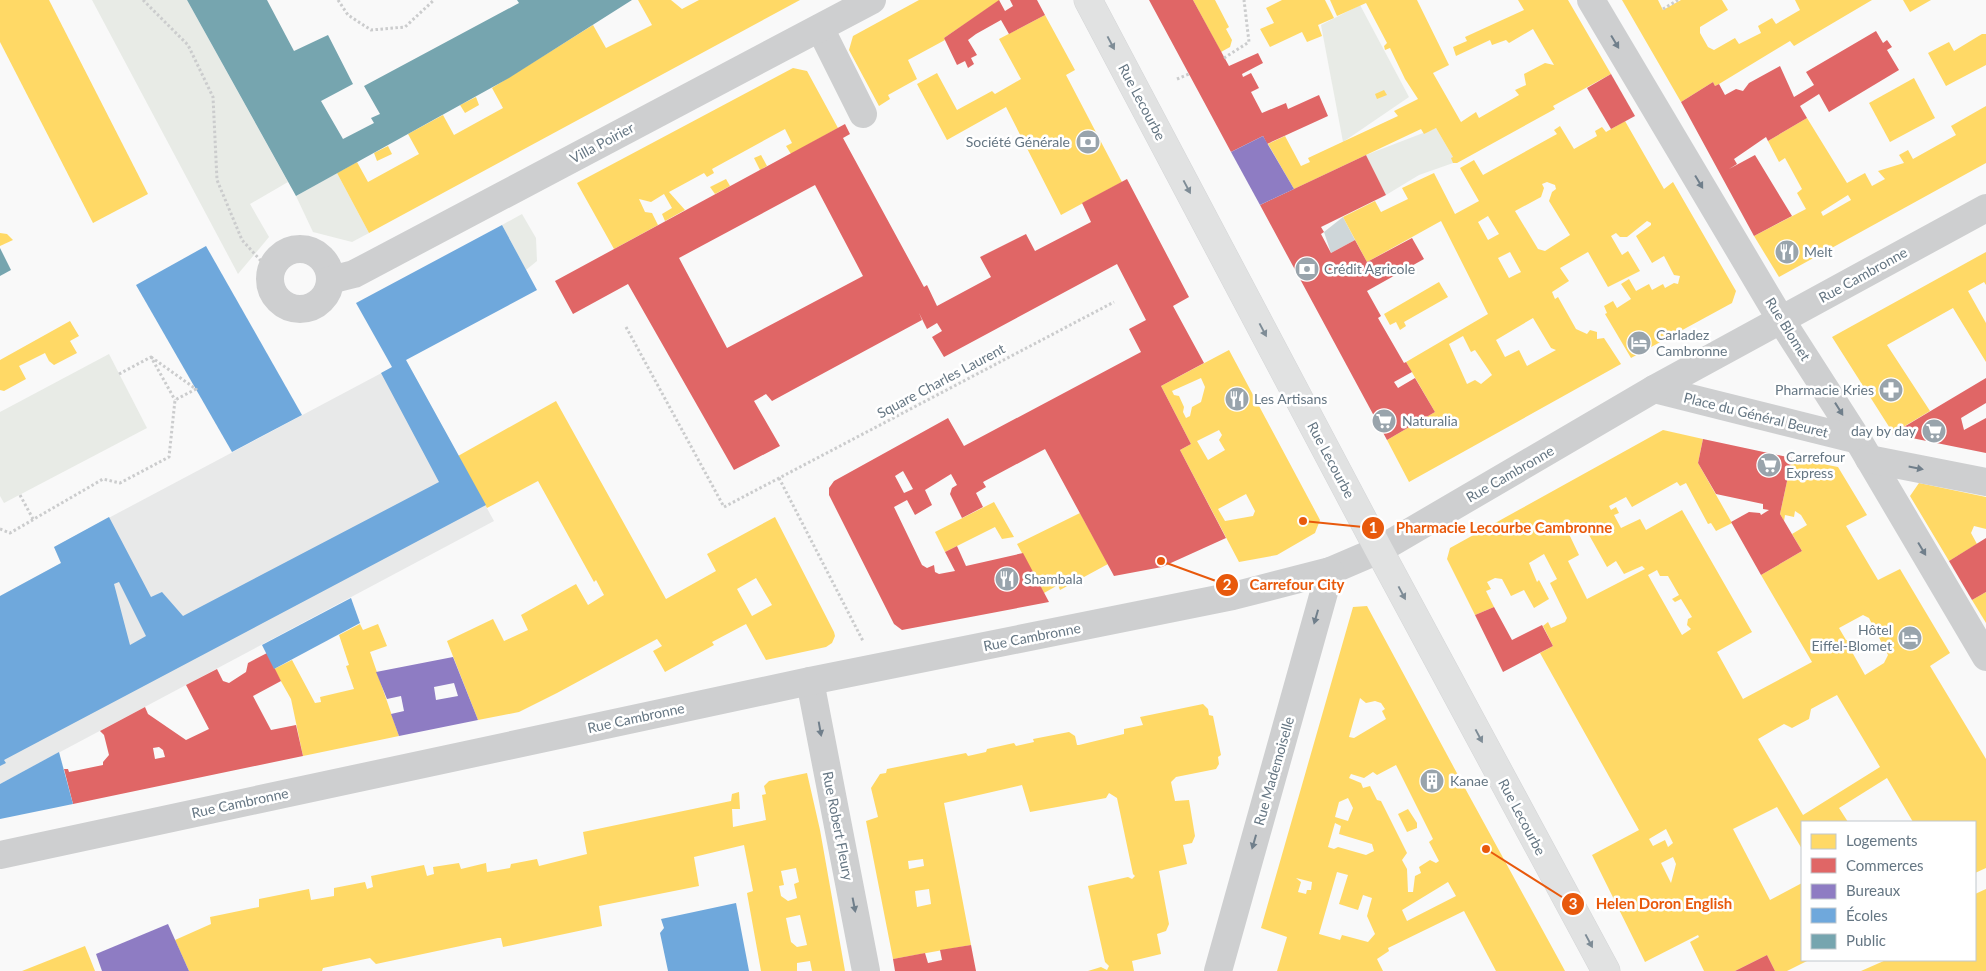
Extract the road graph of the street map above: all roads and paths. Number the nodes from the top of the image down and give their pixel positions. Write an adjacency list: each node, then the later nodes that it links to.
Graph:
1 (143, 0): 16 (path)
2 (338, 0): 3 (path)
3 (434, 0)
4 (872, 0): 10 (street, Villa Poirier)
5 (1088, 0): 31 (main road, Rue Lecourbe, one-way to 31)
6 (1244, 0): 11 (path)
7 (1591, 0): 19 (street, Rue Blomet, one-way to 19)
8 (1678, 0): 9 (path)
9 (1663, 9)
10 (820, 28): 14 (street); 17 (street, Villa Poirier)
11 (1224, 58)
12 (1189, 74): 13 (path)
13 (1177, 79)
14 (864, 114)
15 (1986, 208): 19 (street, Rue Cambronne)
16 (271, 272): 17 (street); 17 (street)
17 (330, 280)
18 (1114, 302): 26 (path, Square Charles Laurent)
19 (1781, 320): 23 (street, Rue Cambronne); 25 (street, Rue Blomet, one-way to 25)
20 (626, 327): 26 (path, Square Charles Laurent)
21 (151, 357): 22 (path); 24 (path); 24 (path)
22 (119, 374)
23 (1654, 389): 25 (street, Place du Général Beuret); 31 (street, Rue Cambronne)
24 (175, 400): 29 (path)
25 (1863, 449): 27 (street, Place du Général Beuret, one-way to 27); 34 (street, Rue Blomet, one-way to 34)
26 (779, 478): 33 (path)
27 (1986, 482)
28 (20, 495): 29 (path)
29 (33, 519): 30 (path)
30 (0, 529)
31 (1379, 550): 32 (street, Rue Cambronne); 39 (main road, Rue Lecourbe, one-way to 39)
32 (1330, 570): 35 (street, Rue Cambronne); 38 (street, Rue Mademoiselle, one-way to 38)
33 (866, 646)
34 (1986, 657)
35 (810, 681): 36 (street, Rue Cambronne); 37 (street, Rue Robert Fleury, one-way to 37)
36 (0, 855)
37 (866, 971)
38 (1218, 971)
39 (1606, 971)

